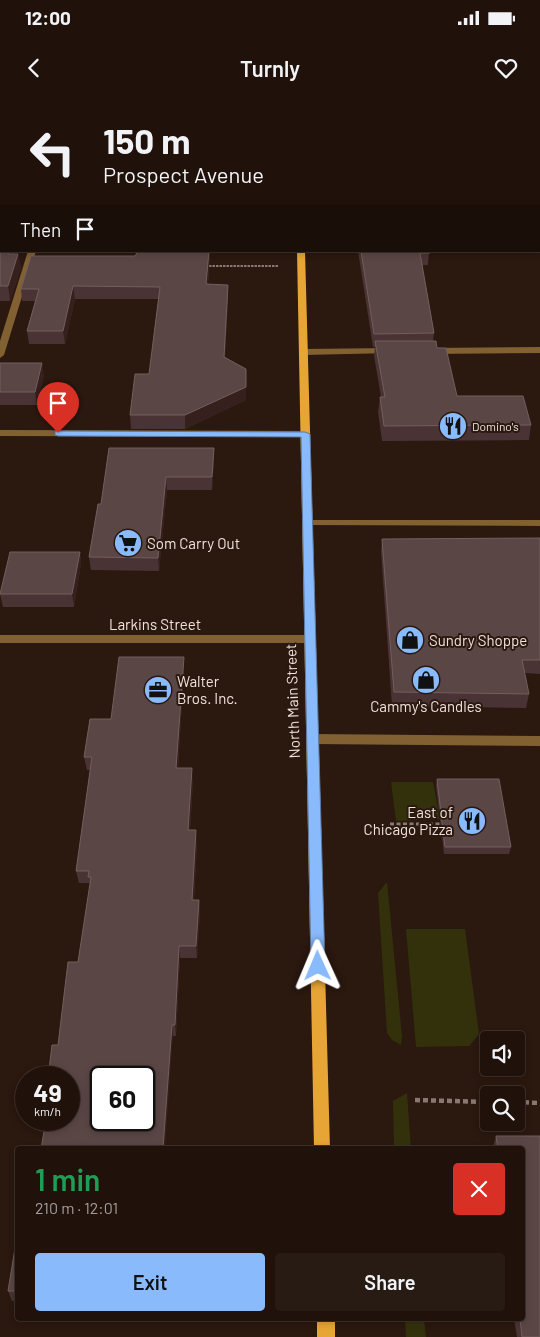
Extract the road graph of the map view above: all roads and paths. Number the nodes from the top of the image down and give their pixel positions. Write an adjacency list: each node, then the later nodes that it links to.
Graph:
1 (32, 252): 9 (street)
2 (301, 252): 4 (main road, North Main Street)
3 (209, 266): 4 (path)
4 (301, 266): 8 (main road, North Main Street)
5 (540, 350): 7 (street)
6 (403, 351): 8 (street)
7 (423, 351)
8 (303, 352): 11 (main road, North Main Street)
9 (0, 355)
10 (0, 433): 11 (street)
11 (305, 434): 13 (main road, North Main Street)
12 (540, 522): 13 (street)
13 (307, 523): 15 (main road, North Main Street)
14 (0, 638): 15 (street, Larkins Street)
15 (309, 639): 16 (main road, North Main Street)
16 (312, 740): 17 (street); 24 (main road, North Main Street)
17 (540, 741)
18 (390, 824): 19 (path)
19 (440, 824)
20 (415, 1100): 21 (path)
21 (480, 1102)
22 (525, 1102): 23 (path)
23 (540, 1103)
24 (322, 1146)
25 (326, 1321): 26 (main road)
26 (326, 1337)

